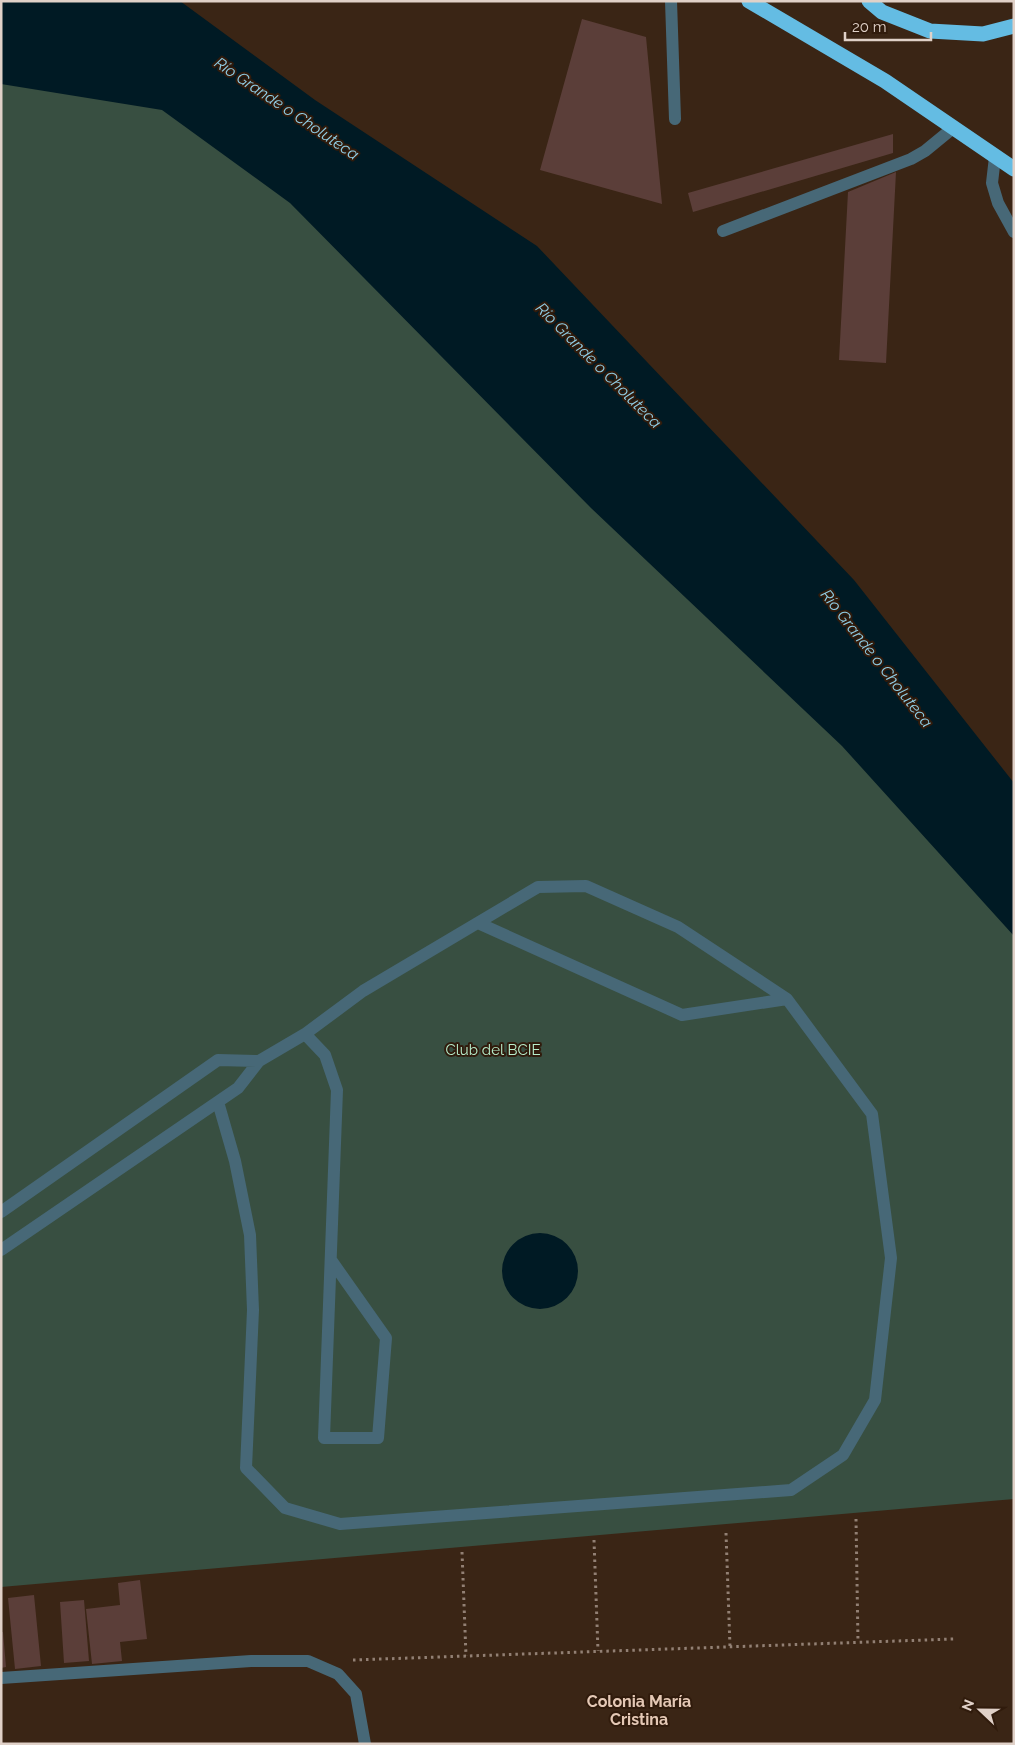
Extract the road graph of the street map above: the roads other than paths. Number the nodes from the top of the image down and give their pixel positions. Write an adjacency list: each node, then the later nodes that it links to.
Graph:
1 (671, 1): 5 (street)
2 (749, 1): 6 (highway)
3 (869, 1): 4 (highway)
4 (1014, 26)
5 (675, 119)
6 (953, 128): 7 (highway); 9 (street)
7 (995, 156): 8 (highway); 10 (street)
8 (1014, 169)
9 (723, 231)
10 (1014, 232)
11 (478, 923): 12 (street); 12 (street); 13 (street)
12 (787, 999): 15 (street)
13 (305, 1034): 14 (street); 18 (street)
14 (259, 1061): 15 (street); 16 (street)
15 (218, 1102): 17 (street)
16 (1, 1212)
17 (1, 1250)
18 (330, 1260): 18 (street)
19 (1, 1678): 20 (street)
20 (365, 1744)

